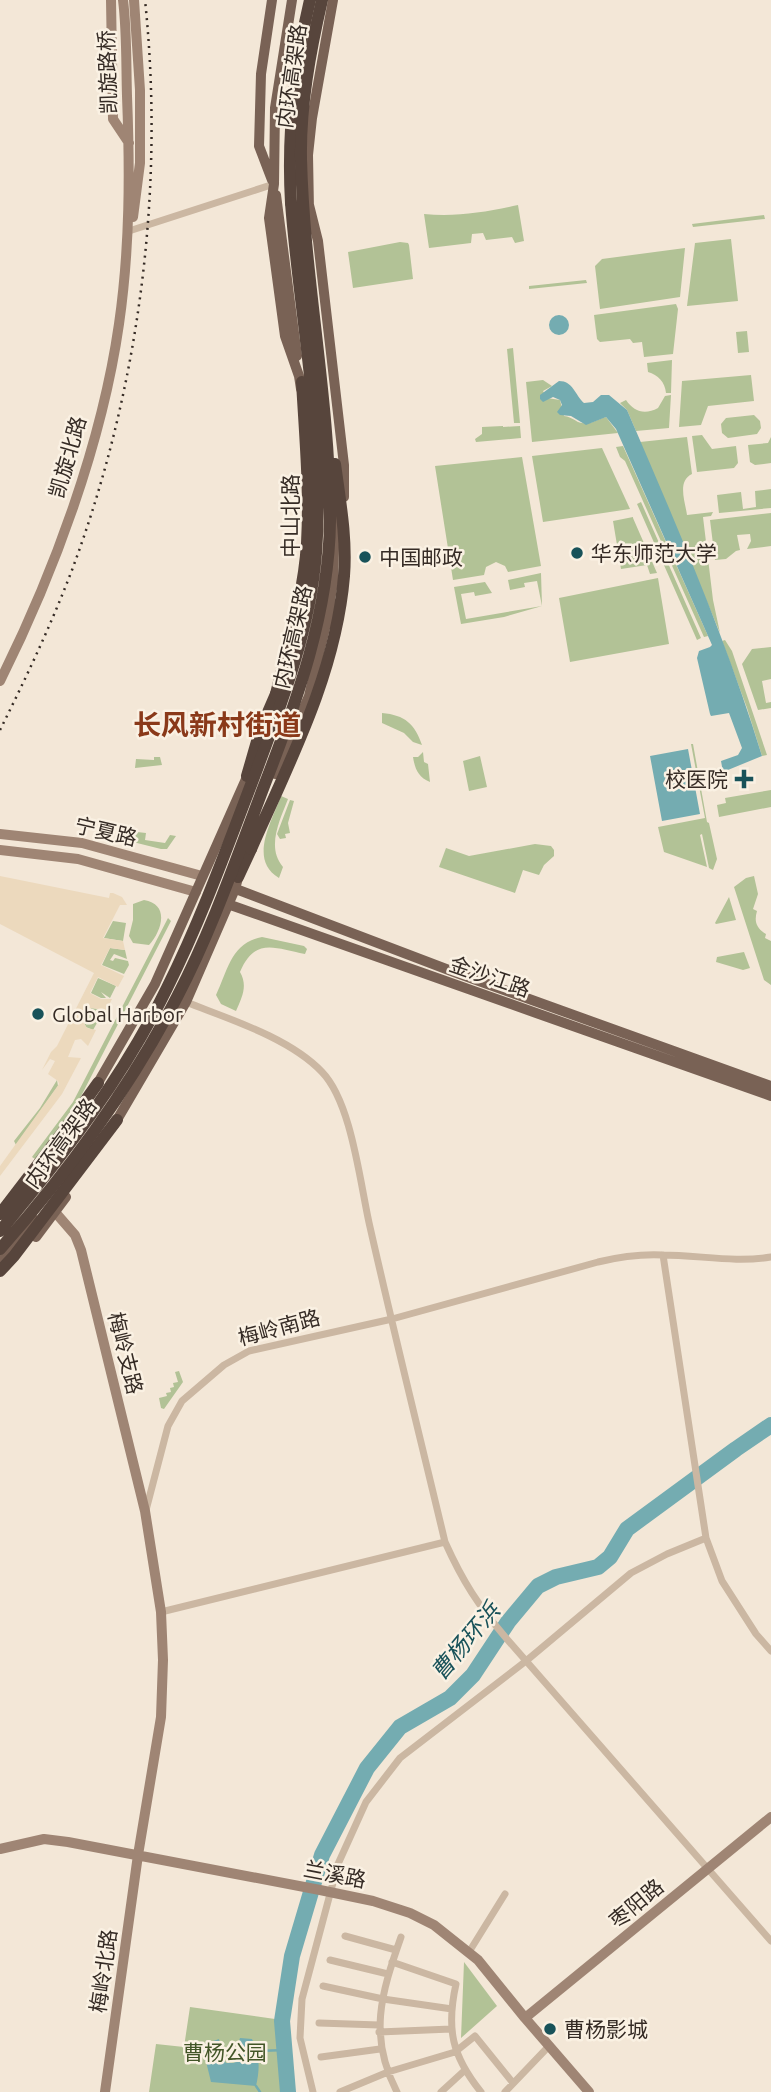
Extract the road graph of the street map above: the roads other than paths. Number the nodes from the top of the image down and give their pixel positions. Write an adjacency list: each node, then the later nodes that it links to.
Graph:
1 (111, 0): 9 (street, 凯旋北路)
2 (123, 0): 9 (street, 凯旋路桥)
3 (134, 0): 11 (street, 凯旋北路)
4 (272, 0): 10 (main road)
5 (292, 0): 10 (main road, 中山北路)
6 (310, 0): 12 (highway, 内环高架路, bridge)
7 (322, 0): 13 (highway, 内环高架路, bridge)
8 (335, 0): 19 (main road)
9 (129, 143): 11 (street, 凯旋北路)
10 (274, 184): 11 (street); 15 (main road, 中山北路)
11 (129, 231): 14 (street, 凯旋北路)
12 (294, 246): 15 (highway, bridge); 29 (highway, 内环高架路, bridge)
13 (325, 425): 19 (highway, bridge); 30 (highway, 内环高架路, bridge)
14 (0, 681)
15 (247, 776): 18 (main road, 中山北路)
16 (0, 834): 18 (street, 宁夏路)
17 (0, 850): 20 (street, 宁夏路)
18 (202, 876): 19 (main road, 金沙江路); 20 (main road, 中山北路)
19 (237, 883): 21 (main road); 24 (main road, 金沙江路)
20 (196, 892): 21 (main road, 金沙江路); 23 (main road, 中山北路)
21 (228, 904): 22 (main road); 25 (main road, 金沙江路)
22 (186, 1002): 26 (main road); 36 (street)
23 (98, 1083): 28 (highway, bridge); 28 (main road, 中山北路)
24 (771, 1086)
25 (771, 1096)
26 (117, 1120): 27 (main road); 33 (main road); 34 (highway)
27 (55, 1212): 35 (main road); 37 (street, 梅岭支路)
28 (0, 1213)
29 (0, 1231)
30 (0, 1249)
31 (663, 1255): 32 (street, 梅岭南路); 36 (street, 梅岭南路); 38 (street)
32 (771, 1257)
33 (0, 1261)
34 (0, 1271)
35 (0, 1279)
36 (392, 1319): 37 (street, 梅岭南路); 39 (street)
37 (145, 1511): 40 (street, 梅岭南路)
38 (706, 1538): 41 (street); 42 (street)
39 (445, 1542): 40 (street); 42 (street)
40 (161, 1612): 45 (street, 梅岭南路)
41 (771, 1651)
42 (526, 1661): 46 (street); 47 (street)
43 (771, 1817): 46 (street, 枣阳路)
44 (0, 1849): 45 (street, 兰溪路)
45 (138, 1855): 47 (street, 兰溪路); 71 (street, 梅岭北路)
46 (707, 1869): 51 (street); 60 (street, 枣阳路)
47 (325, 1891): 53 (street, 兰溪路); 72 (street)
48 (505, 1894): 53 (street)
49 (345, 1936): 52 (street)
50 (401, 1937): 52 (street)
51 (771, 1941)
52 (396, 1950): 55 (street)
53 (469, 1952): 60 (street, 兰溪路)
54 (330, 1960): 56 (street)
55 (392, 1962): 56 (street); 59 (street)
56 (388, 1974): 58 (street)
57 (323, 1986): 58 (street)
58 (383, 1999): 59 (street); 62 (street)
59 (452, 2009): 63 (street)
60 (525, 2018): 64 (street, 兰溪路)
61 (319, 2023): 62 (street)
62 (379, 2028): 63 (street); 65 (street)
63 (451, 2029): 66 (street)
64 (549, 2046): 70 (street); 78 (street, 兰溪路)
65 (380, 2049): 67 (street); 69 (street)
66 (455, 2052): 68 (street); 69 (street); 70 (street)
67 (321, 2057)
68 (464, 2071): 75 (street); 76 (street)
69 (388, 2072): 73 (street); 74 (street)
70 (513, 2083): 77 (street)
71 (105, 2092)
72 (313, 2092)
73 (340, 2092)
74 (397, 2092)
75 (442, 2092)
76 (481, 2092)
77 (505, 2092)
78 (589, 2092)

